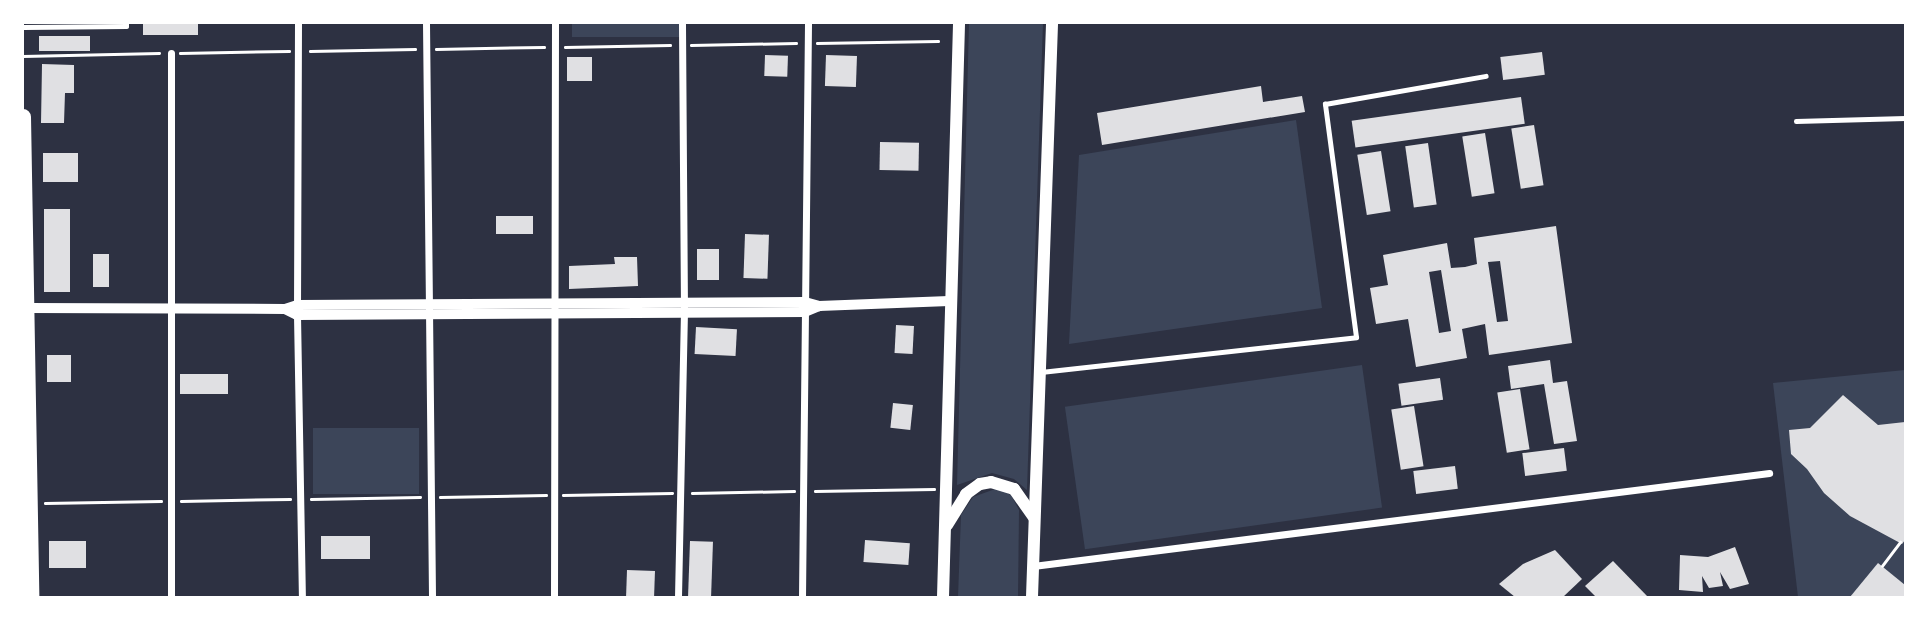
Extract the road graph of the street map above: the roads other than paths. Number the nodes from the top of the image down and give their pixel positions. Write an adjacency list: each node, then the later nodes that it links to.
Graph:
1 (126, 23): 9 (lane)
2 (298, 23): 22 (street)
3 (426, 23): 21 (street)
4 (555, 23): 19 (street)
5 (682, 23): 20 (street)
6 (808, 23): 17 (street)
7 (959, 23): 15 (main road)
8 (1052, 23): 24 (main road)
9 (23, 27)
10 (171, 53): 16 (street)
11 (1486, 76): 24 (lane)
12 (23, 117): 18 (highway)
13 (1905, 118): 14 (lane)
14 (1796, 121)
15 (949, 301): 17 (street); 28 (main road)
16 (172, 306): 18 (street); 22 (street); 31 (street)
17 (805, 307): 20 (street); 36 (street)
18 (27, 308): 23 (highway)
19 (554, 308): 20 (street); 21 (street); 34 (street)
20 (684, 308): 35 (street)
21 (429, 309): 22 (street); 33 (street)
22 (297, 310): 32 (street)
23 (25, 365): 26 (highway)
24 (1041, 373): 27 (main road)
25 (1769, 473): 29 (street)
26 (27, 497): 30 (highway)
27 (1036, 522): 28 (main road); 29 (main road)
28 (945, 529): 37 (main road)
29 (1034, 566): 38 (main road)
30 (31, 597)
31 (171, 597)
32 (302, 597)
33 (432, 597)
34 (554, 597)
35 (678, 597)
36 (802, 597)
37 (943, 597)
38 (1032, 597)

